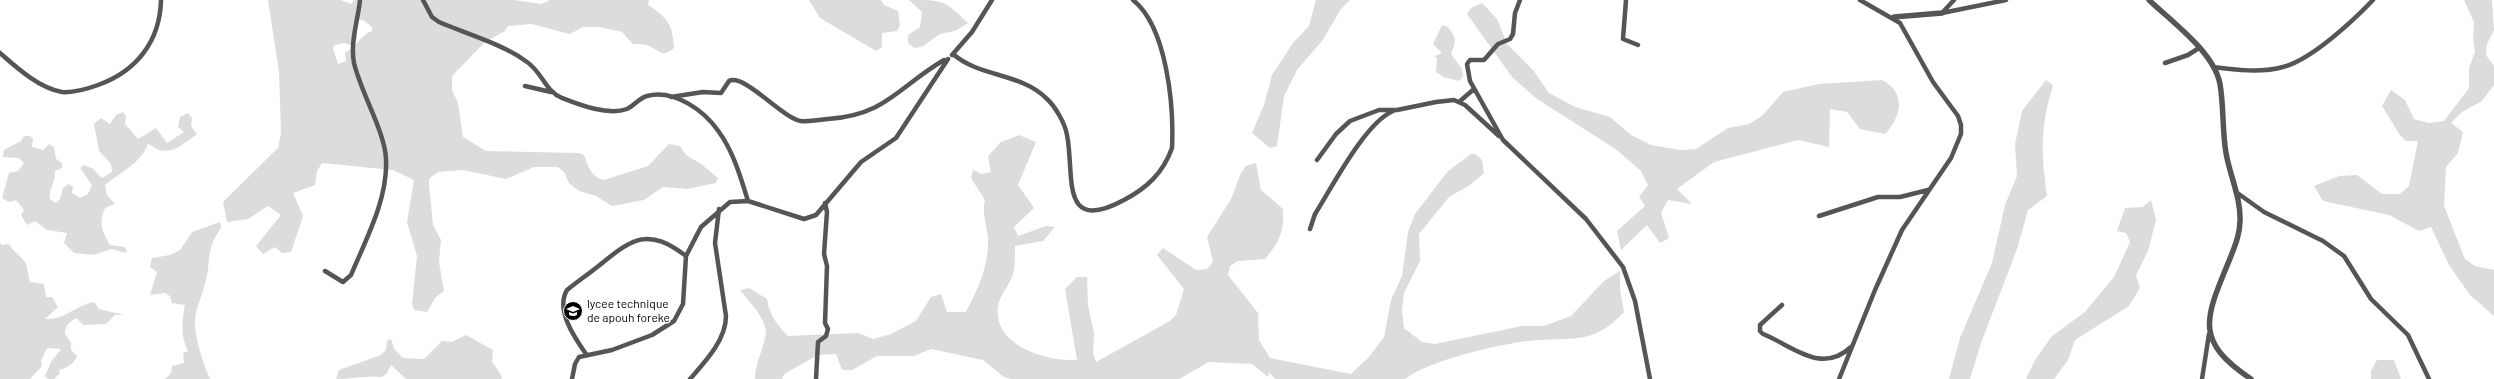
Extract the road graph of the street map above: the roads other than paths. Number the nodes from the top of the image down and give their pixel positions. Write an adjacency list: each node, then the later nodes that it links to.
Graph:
1 (161, 0): 17 (street)
2 (360, 0): 38 (street)
3 (423, 0): 24 (street)
4 (992, 0): 18 (street)
5 (1133, 0): 18 (street)
6 (1520, 0): 23 (street)
7 (1626, 0): 15 (street)
8 (1860, 0): 14 (street)
9 (1954, 0): 13 (street)
10 (2006, 0): 13 (street)
11 (2149, 0): 16 (street)
12 (2373, 0): 21 (street)
13 (1942, 13): 14 (street)
14 (1894, 17): 30 (street)
15 (1638, 45)
16 (2199, 48): 20 (street); 21 (street)
17 (0, 53)
18 (953, 54): 19 (street)
19 (948, 59): 25 (street); 33 (street)
20 (2165, 63)
21 (2213, 67): 31 (street)
22 (525, 86): 24 (street)
23 (1474, 89): 26 (street); 28 (street)
24 (551, 92): 25 (street)
25 (671, 97): 32 (street)
26 (1460, 102): 27 (street); 28 (street)
27 (1397, 110): 29 (street); 36 (street)
28 (1503, 140): 46 (street)
29 (1317, 160)
30 (1928, 190): 35 (street); 41 (street)
31 (2236, 192): 40 (street); 50 (street)
32 (748, 201): 33 (street); 34 (street)
33 (825, 203): 45 (street)
34 (718, 209): 37 (street); 44 (street)
35 (1818, 216)
36 (1310, 229)
37 (686, 256): 42 (street); 42 (street)
38 (325, 271)
39 (1782, 305): 41 (street)
40 (2209, 334): 48 (street); 49 (street)
41 (1852, 346): 47 (street)
42 (586, 354): 43 (street)
43 (572, 379)
44 (690, 379)
45 (816, 379)
46 (1650, 379)
47 (1839, 379)
48 (2202, 379)
49 (2251, 379)
50 (2429, 379)

